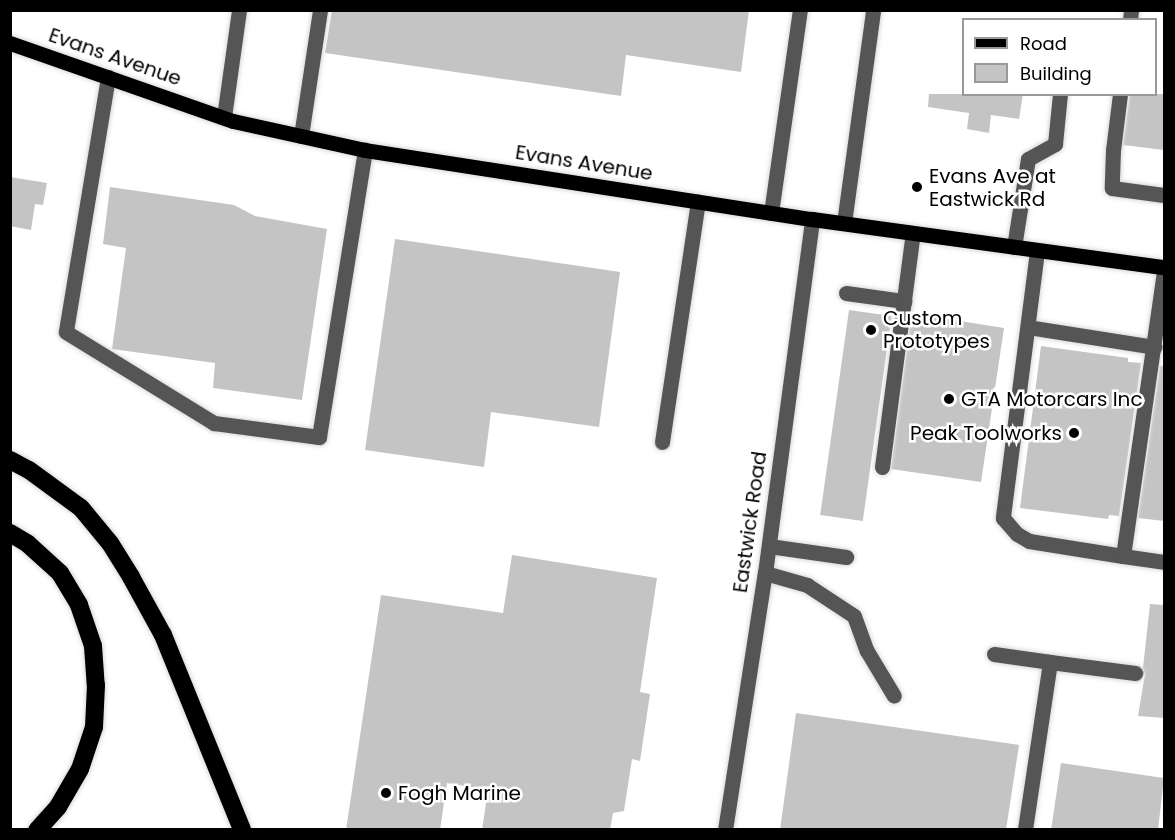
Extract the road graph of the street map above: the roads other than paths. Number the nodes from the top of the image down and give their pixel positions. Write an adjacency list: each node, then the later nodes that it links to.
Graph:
1 (239, 10): 9 (street)
2 (320, 10): 10 (street)
3 (800, 10): 14 (street)
4 (873, 10): 16 (street)
5 (10, 43): 6 (main road, Evans Avenue)
6 (108, 77): 9 (main road, Evans Avenue); 11 (street)
7 (1060, 96): 18 (street)
8 (1120, 96): 12 (street)
9 (224, 117): 10 (main road, Evans Avenue)
10 (301, 136): 11 (main road, Evans Avenue)
11 (365, 150): 13 (main road, Evans Avenue)
12 (1164, 195)
13 (698, 202): 14 (main road, Evans Avenue); 25 (street)
14 (771, 213): 15 (main road, Evans Avenue)
15 (812, 219): 16 (main road, Evans Avenue); 29 (street, Eastwick Road)
16 (844, 224): 17 (main road, Evans Avenue)
17 (913, 233): 18 (main road, Evans Avenue); 22 (street)
18 (1014, 247): 19 (main road, Evans Avenue)
19 (1037, 251): 20 (main road, Evans Avenue); 23 (street)
20 (1164, 269): 24 (street)
21 (846, 293): 22 (street)
22 (904, 301): 27 (street)
23 (1028, 327): 24 (street); 30 (street)
24 (1154, 347): 30 (street)
25 (662, 442)
26 (10, 460): 39 (highway)
27 (882, 467)
28 (10, 533): 38 (highway)
29 (769, 546): 31 (street); 33 (street, Eastwick Road)
30 (1123, 556): 32 (street)
31 (846, 557)
32 (1164, 562)
33 (765, 573): 37 (street); 40 (street, Eastwick Road)
34 (994, 654): 35 (street)
35 (1050, 662): 36 (street); 41 (street)
36 (1135, 673)
37 (894, 696)
38 (37, 830)
39 (242, 830)
40 (725, 830)
41 (1025, 830)

